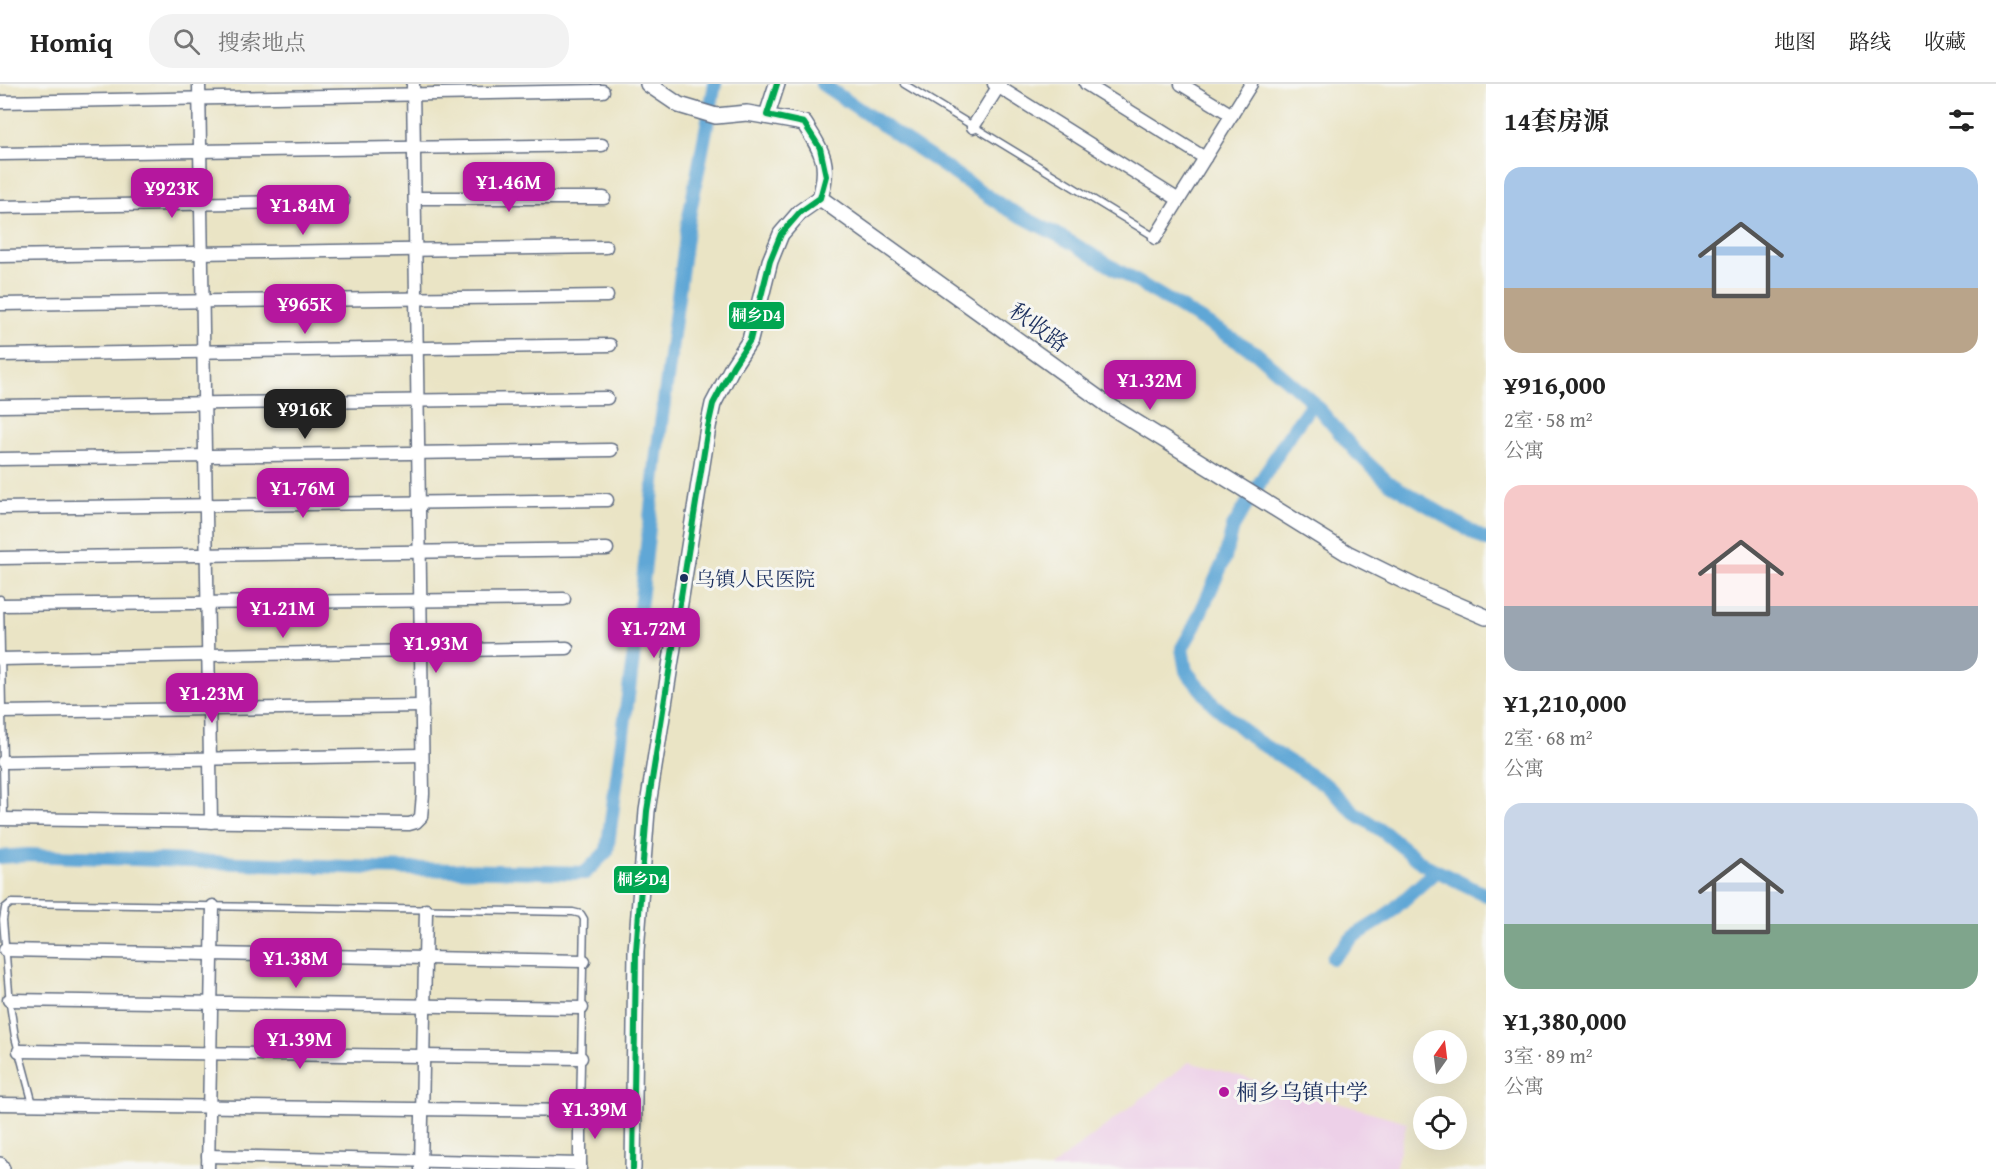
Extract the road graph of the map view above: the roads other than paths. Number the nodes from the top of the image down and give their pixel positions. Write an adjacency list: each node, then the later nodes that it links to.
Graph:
1 (199, 84): 11 (street)
2 (648, 84): 13 (street)
3 (904, 84): 15 (lane)
4 (1086, 84): 20 (street)
5 (1181, 84): 14 (street)
6 (1251, 84): 14 (street)
7 (997, 85): 15 (street); 24 (street)
8 (777, 87): 13 (street)
9 (413, 89): 10 (street); 11 (street); 17 (street)
10 (603, 91)
11 (200, 98): 12 (street); 18 (street)
12 (0, 102)
13 (767, 115): 23 (street)
14 (1232, 115): 20 (street)
15 (973, 126): 28 (lane)
16 (602, 145): 17 (street)
17 (414, 148): 18 (street); 21 (street)
18 (200, 151): 19 (street); 26 (street)
19 (0, 154)
20 (1205, 158): 24 (street)
21 (415, 198): 22 (street); 30 (street)
22 (603, 198)
23 (820, 198): 62 (street, 秋收路); 97 (street)
24 (1179, 200): 28 (street)
25 (343, 201): 26 (street)
26 (201, 203): 27 (street); 31 (street)
27 (0, 207)
28 (1155, 238)
29 (606, 247): 30 (street)
30 (416, 250): 31 (street); 34 (street)
31 (202, 253): 32 (street); 35 (street)
32 (0, 256)
33 (607, 296): 34 (street)
34 (416, 298): 35 (street); 38 (street)
35 (203, 301): 36 (street); 39 (street)
36 (0, 304)
37 (610, 345): 38 (street)
38 (417, 348): 39 (street); 42 (street)
39 (204, 351): 40 (street); 43 (street)
40 (0, 355)
41 (607, 398): 42 (street)
42 (417, 400): 43 (street); 46 (street)
43 (204, 403): 44 (street); 47 (street)
44 (0, 406)
45 (611, 450): 46 (street)
46 (418, 453): 47 (street); 50 (street)
47 (205, 456): 48 (street); 51 (street)
48 (0, 459)
49 (607, 500): 50 (street)
50 (419, 503): 51 (street); 54 (street)
51 (206, 505): 52 (street); 55 (street)
52 (0, 508)
53 (607, 549): 54 (street)
54 (419, 552): 55 (street); 59 (street)
55 (207, 555): 56 (street); 60 (street)
56 (0, 558)
57 (0, 599): 61 (lane)
58 (564, 599): 59 (street)
59 (420, 601): 60 (street); 64 (street)
60 (208, 603): 61 (street); 65 (street)
61 (0, 605): 66 (lane)
62 (1486, 616)
63 (567, 648): 64 (street)
64 (421, 651): 65 (street); 67 (street)
65 (209, 655): 66 (street); 68 (street)
66 (1, 659): 69 (lane)
67 (422, 706): 68 (street); 70 (street)
68 (210, 709): 69 (street); 71 (street)
69 (2, 712): 72 (lane)
70 (422, 755): 71 (street); 74 (street)
71 (210, 759): 72 (street); 74 (street)
72 (3, 762): 73 (lane)
73 (2, 819): 74 (street)
74 (211, 822)
75 (213, 906): 76 (lane); 77 (lane); 78 (street)
76 (426, 910): 79 (street); 80 (lane)
77 (5, 950): 78 (street); 81 (lane)
78 (212, 954): 79 (street); 82 (street)
79 (425, 958): 80 (street); 83 (street)
80 (584, 960): 84 (lane)
81 (9, 1000): 82 (street); 85 (lane)
82 (211, 1003): 83 (street); 86 (street)
83 (424, 1006): 84 (street); 87 (street)
84 (582, 1008): 88 (lane)
85 (19, 1052): 86 (street); 90 (lane)
86 (210, 1054): 87 (street); 91 (street)
87 (423, 1056): 88 (street); 92 (street)
88 (581, 1058): 93 (lane)
89 (0, 1104): 90 (street)
90 (33, 1104): 91 (street)
91 (209, 1107): 92 (street); 94 (street)
92 (422, 1109): 93 (street); 95 (street)
93 (580, 1111): 96 (street)
94 (208, 1162): 95 (street)
95 (421, 1165): 96 (street)
96 (580, 1166)
97 (633, 1169)

